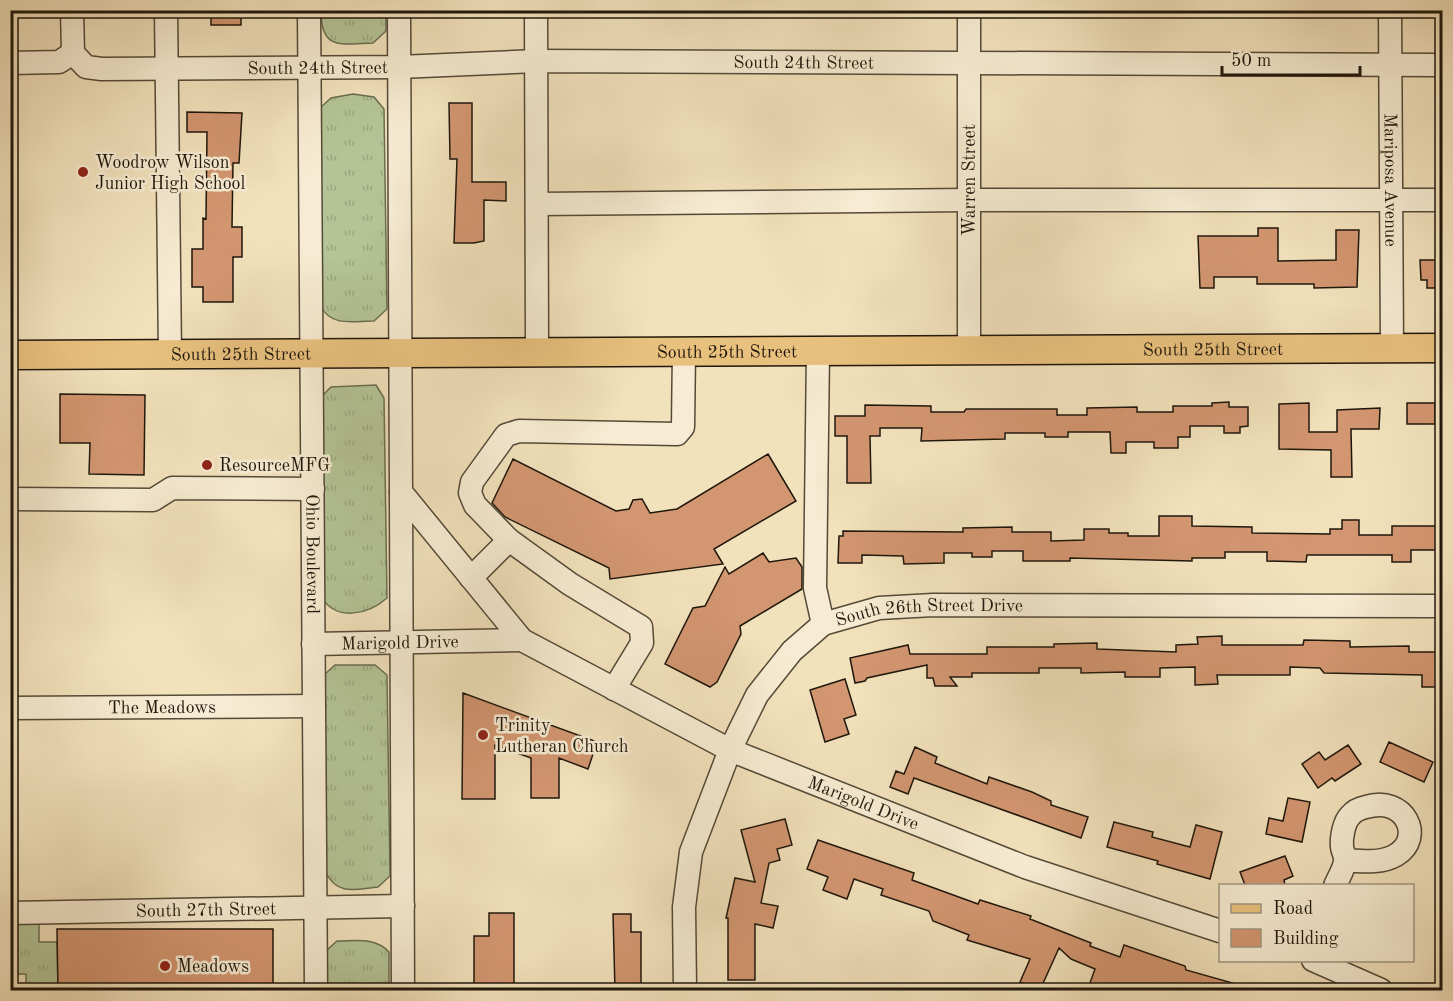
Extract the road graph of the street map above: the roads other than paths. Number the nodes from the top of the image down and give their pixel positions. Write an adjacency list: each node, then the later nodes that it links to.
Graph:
1 (72, 10): 8 (street)
2 (166, 10): 14 (street)
3 (309, 10): 16 (street, Ohio Boulevard)
4 (399, 10): 15 (street)
5 (536, 10): 9 (street)
6 (969, 10): 11 (street, Warren Street)
7 (1390, 10): 12 (street, Mariposa Avenue)
8 (73, 53): 10 (street); 14 (street, South 24th Street)
9 (536, 61): 11 (street, South 24th Street); 15 (street, South 24th Street); 20 (street)
10 (10, 63)
11 (969, 64): 12 (street, South 24th Street); 17 (street, Warren Street)
12 (1391, 65): 13 (street, South 24th Street); 19 (street, Mariposa Avenue)
13 (1443, 65)
14 (166, 67): 16 (street, South 24th Street); 29 (street)
15 (399, 67): 16 (street, South 24th Street); 27 (street)
16 (309, 68): 28 (street, Ohio Boulevard)
17 (969, 200): 19 (street); 20 (street); 23 (street, Warren Street)
18 (1443, 200): 19 (street)
19 (1391, 201): 21 (street, Mariposa Avenue)
20 (537, 204): 24 (street)
21 (1392, 348): 22 (main road, South 25th Street); 23 (main road, South 25th Street)
22 (1443, 348)
23 (969, 350): 26 (main road, South 25th Street)
24 (537, 351): 25 (main road, South 25th Street); 27 (main road, South 25th Street)
25 (684, 351): 26 (main road, South 25th Street); 34 (street)
26 (818, 351): 37 (street)
27 (400, 352): 28 (main road, South 25th Street); 32 (street)
28 (313, 354): 29 (main road, South 25th Street); 31 (street, Ohio Boulevard)
29 (170, 355): 30 (main road, South 25th Street)
30 (10, 356)
31 (313, 489): 33 (street); 40 (street, Ohio Boulevard)
32 (401, 492): 35 (street, Marigold Drive); 39 (street)
33 (10, 499)
34 (509, 540): 35 (street); 41 (street)
35 (471, 578): 38 (street, Marigold Drive)
36 (1443, 606): 37 (street, South 26th Street Drive)
37 (823, 624): 44 (street, South 26th Street Drive)
38 (522, 640): 39 (street, Marigold Drive); 41 (street, Marigold Drive)
39 (402, 642): 40 (street, Marigold Drive); 47 (street)
40 (313, 644): 42 (street, Ohio Boulevard)
41 (614, 689): 44 (street, Marigold Drive)
42 (314, 706): 43 (street, The Meadows); 48 (street, Ohio Boulevard)
43 (10, 708)
44 (730, 750): 50 (street, Marigold Drive); 54 (street, South 26th Street Drive)
45 (1346, 860): 46 (street)
46 (1335, 884)
47 (403, 906): 48 (street, South 27th Street); 53 (street)
48 (317, 908): 49 (street, South 27th Street); 52 (street, Ohio Boulevard)
49 (10, 913)
50 (1219, 930)
51 (1318, 962): 55 (street)
52 (316, 990)
53 (403, 990)
54 (685, 990)
55 (1381, 990)

